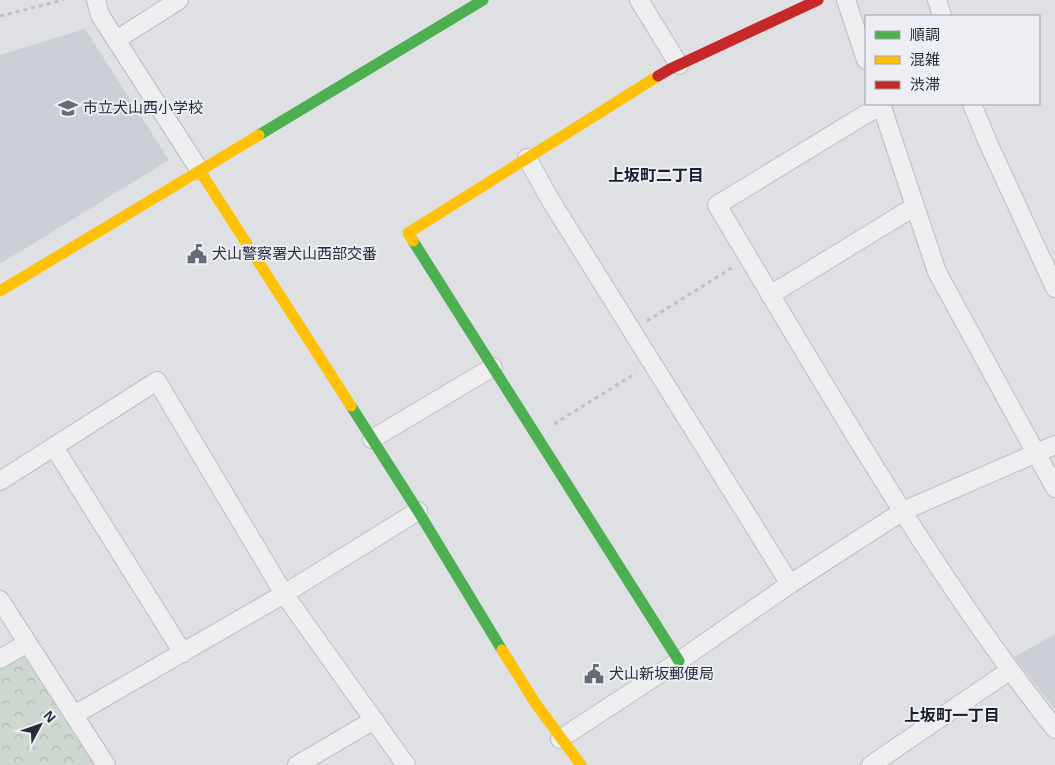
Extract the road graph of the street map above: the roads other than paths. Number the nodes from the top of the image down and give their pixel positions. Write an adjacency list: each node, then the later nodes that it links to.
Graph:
1 (96, 0): 9 (street)
2 (178, 0): 9 (street)
3 (484, 0): 16 (street)
4 (639, 0): 11 (street)
5 (818, 0): 11 (street)
6 (846, 0): 10 (street)
7 (937, 0): 8 (street)
8 (942, 15)
9 (116, 40): 16 (street)
10 (865, 57)
11 (679, 65): 15 (street)
12 (879, 105): 20 (street)
13 (881, 105): 17 (street)
14 (972, 105): 18 (street)
15 (527, 158): 21 (street); 30 (street)
16 (200, 171): 19 (street); 22 (street)
17 (914, 207): 20 (street); 25 (street)
18 (1055, 288)
19 (0, 291)
20 (770, 295): 29 (street)
21 (493, 367): 22 (street); 36 (street)
22 (372, 439): 28 (street)
23 (1055, 445): 25 (street)
24 (54, 447): 26 (street); 31 (street); 34 (street)
25 (1036, 453): 27 (street); 29 (street)
26 (0, 481)
27 (1055, 488)
28 (418, 511): 31 (street); 41 (street)
29 (903, 511): 30 (street); 37 (street)
30 (790, 584): 36 (street)
31 (284, 594): 34 (street); 39 (street)
32 (0, 600): 33 (street)
33 (27, 642): 35 (street); 38 (street)
34 (183, 652): 38 (street)
35 (0, 659)
36 (679, 661): 41 (street)
37 (1009, 671): 40 (street); 46 (street)
38 (74, 715): 42 (street)
39 (374, 720): 43 (street); 44 (street)
40 (1055, 729)
41 (560, 739): 45 (street)
42 (106, 765)
43 (297, 765)
44 (406, 765)
45 (580, 765)
46 (871, 765)

